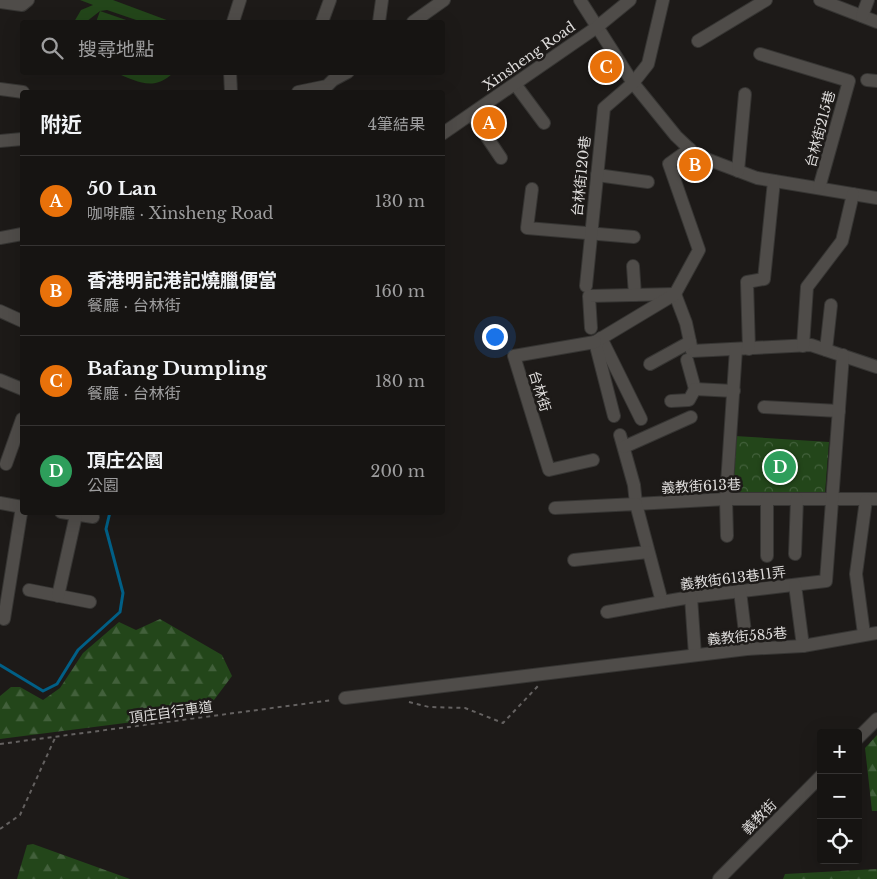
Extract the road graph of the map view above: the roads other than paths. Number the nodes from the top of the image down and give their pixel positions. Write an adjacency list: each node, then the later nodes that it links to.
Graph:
1 (28, 0): 12 (street)
2 (240, 0): 15 (street)
3 (330, 0): 16 (street)
4 (382, 0): 17 (street)
5 (580, 0): 20 (street)
6 (630, 0): 20 (street, Xinsheng Road)
7 (663, 0): 25 (street, 台林街120巷)
8 (766, 0): 21 (street)
9 (820, 0): 13 (street)
10 (868, 0): 14 (street)
11 (442, 1): 18 (street)
12 (0, 2)
13 (837, 3): 14 (street)
14 (862, 16): 19 (street)
15 (234, 20)
16 (323, 20)
17 (379, 20)
18 (416, 20)
19 (877, 22)
20 (597, 27): 25 (street); 26 (street, Xinsheng Road)
21 (698, 41)
22 (760, 54): 43 (street, 台林街215巷)
23 (230, 75): 28 (street)
24 (332, 76): 29 (street)
25 (633, 83): 37 (street); 40 (street, 台林街120巷)
26 (515, 84): 32 (street, Xinsheng Road); 33 (street)
27 (0, 89): 30 (street)
28 (231, 90)
29 (308, 90)
30 (20, 92)
31 (745, 94): 39 (street)
32 (472, 115): 34 (street, Xinsheng Road); 38 (street)
33 (544, 123)
34 (445, 132)
35 (20, 139): 36 (street)
36 (0, 141)
37 (690, 149): 39 (street); 53 (street)
38 (500, 158)
39 (738, 171): 41 (street)
40 (597, 174): 42 (street); 48 (street, 台林街120巷)
41 (774, 181): 43 (street); 62 (street)
42 (648, 182)
43 (819, 188): 45 (street)
44 (532, 189): 48 (street)
45 (853, 194): 46 (street); 61 (street)
46 (877, 198)
47 (20, 234): 50 (street)
48 (590, 234): 49 (street); 52 (street, 台林街120巷)
49 (634, 237)
50 (0, 238)
51 (633, 266): 54 (street)
52 (588, 291): 54 (street); 58 (street, 台林街120巷)
53 (675, 294): 54 (street); 59 (street, 台林街); 60 (street)
54 (635, 295)
55 (831, 305): 63 (street)
56 (0, 311): 57 (street)
57 (20, 320)
58 (591, 328)
59 (598, 340): 75 (street); 77 (street); 79 (street, 台林街)
60 (690, 342): 62 (street); 66 (street)
61 (803, 346): 62 (street); 63 (street)
62 (742, 349): 71 (street)
63 (826, 350): 64 (street)
64 (843, 355): 67 (street); 74 (street)
65 (687, 360): 70 (street)
66 (650, 364)
67 (875, 366)
68 (0, 380): 69 (street)
69 (20, 388)
70 (695, 389): 71 (street); 72 (street)
71 (734, 391): 81 (street)
72 (671, 401)
73 (764, 408): 74 (street)
74 (839, 411): 84 (street)
75 (614, 416)
76 (691, 417): 87 (street)
77 (641, 419)
78 (20, 425): 80 (street)
79 (594, 460)
80 (6, 464)
81 (726, 499): 82 (street, 義教街613巷); 87 (street, 義教街613巷); 93 (street)
82 (767, 499): 83 (street, 義教街613巷); 96 (street)
83 (797, 499): 84 (street, 義教街613巷); 95 (street)
84 (834, 499): 85 (street, 義教街613巷); 98 (street, 義教街613巷11弄)
85 (871, 500): 107 (street)
86 (0, 503): 88 (street)
87 (636, 504): 89 (street, 義教街613巷); 94 (street)
88 (20, 507)
89 (555, 508)
90 (21, 515): 106 (street)
91 (76, 515): 92 (street); 101 (street)
92 (92, 517)
93 (727, 536)
94 (648, 552): 97 (street); 104 (street)
95 (795, 554)
96 (767, 556)
97 (574, 560)
98 (795, 585): 100 (street, 義教街613巷11弄); 108 (street)
99 (30, 590): 101 (street)
100 (740, 591): 102 (street, 義教街613巷11弄); 109 (street)
101 (58, 596): 103 (street)
102 (691, 597): 104 (street, 義教街613巷11弄); 110 (street)
103 (90, 602)
104 (662, 602): 105 (street, 義教街613巷11弄)
105 (607, 612)
106 (4, 619)
107 (871, 634): 108 (street, 義教街585巷)
108 (803, 646): 109 (street, 義教街585巷)
109 (747, 650): 110 (street, 義教街585巷)
110 (695, 656): 111 (street, 義教街585巷)
111 (345, 698)
112 (877, 719): 113 (street)
113 (862, 734)
114 (817, 780): 115 (street, 義教街)
115 (719, 879)

